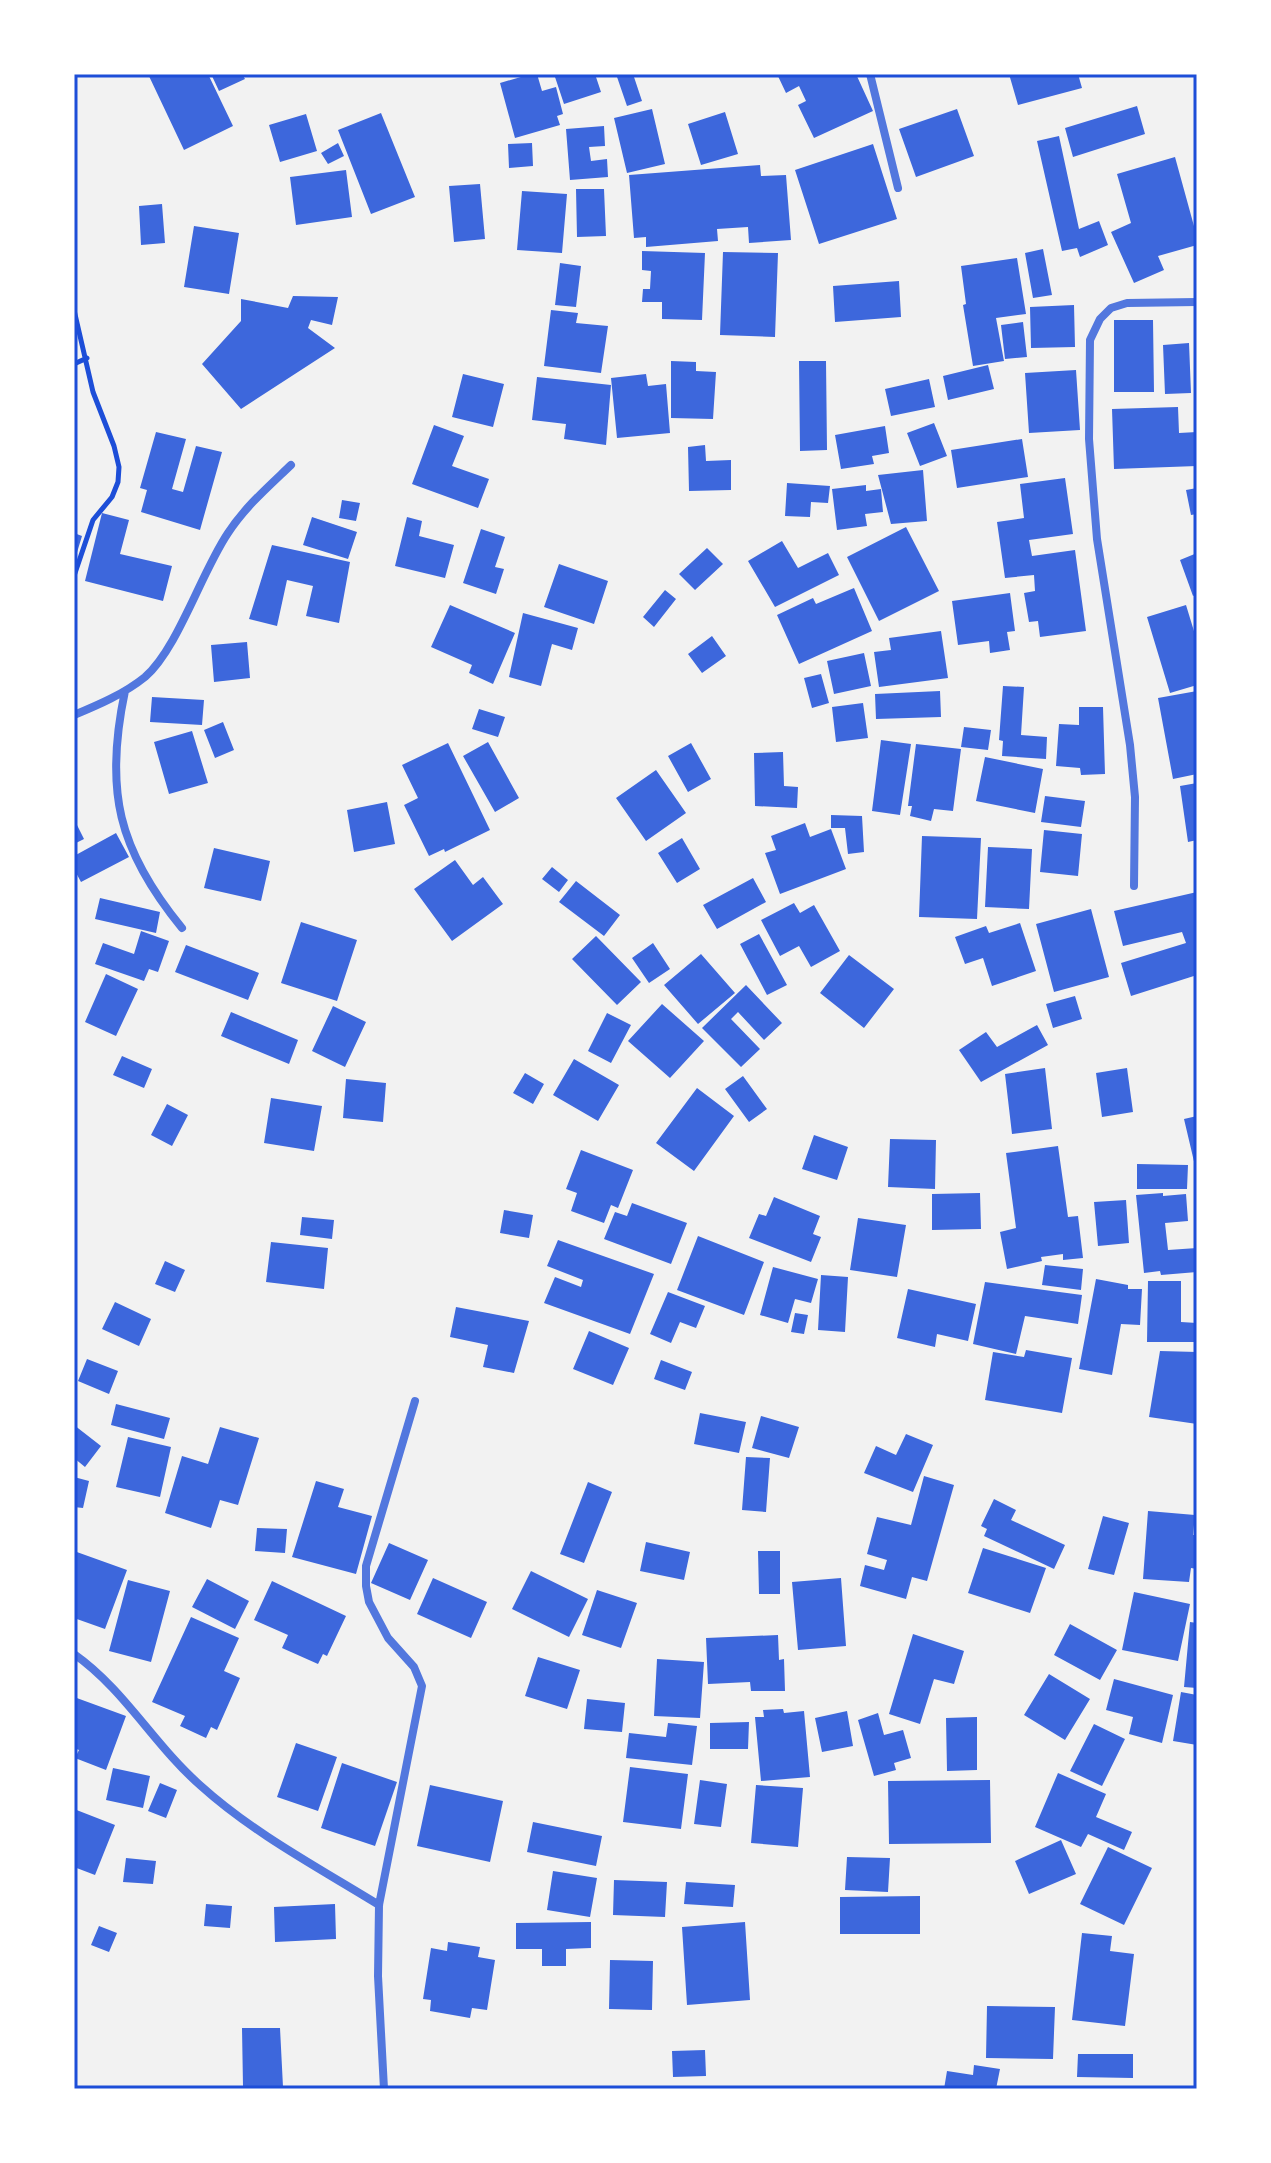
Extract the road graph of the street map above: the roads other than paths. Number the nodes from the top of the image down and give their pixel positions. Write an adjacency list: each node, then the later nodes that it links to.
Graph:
1 (870, 74): 2 (street)
2 (898, 188)
3 (1197, 302): 7 (street)
4 (291, 465): 5 (street)
5 (125, 691): 6 (street); 8 (street)
6 (74, 715)
7 (1134, 886)
8 (182, 928)
9 (415, 1401): 11 (street)
10 (74, 1654): 11 (street)
11 (379, 1905): 12 (street)
12 (384, 2089)

